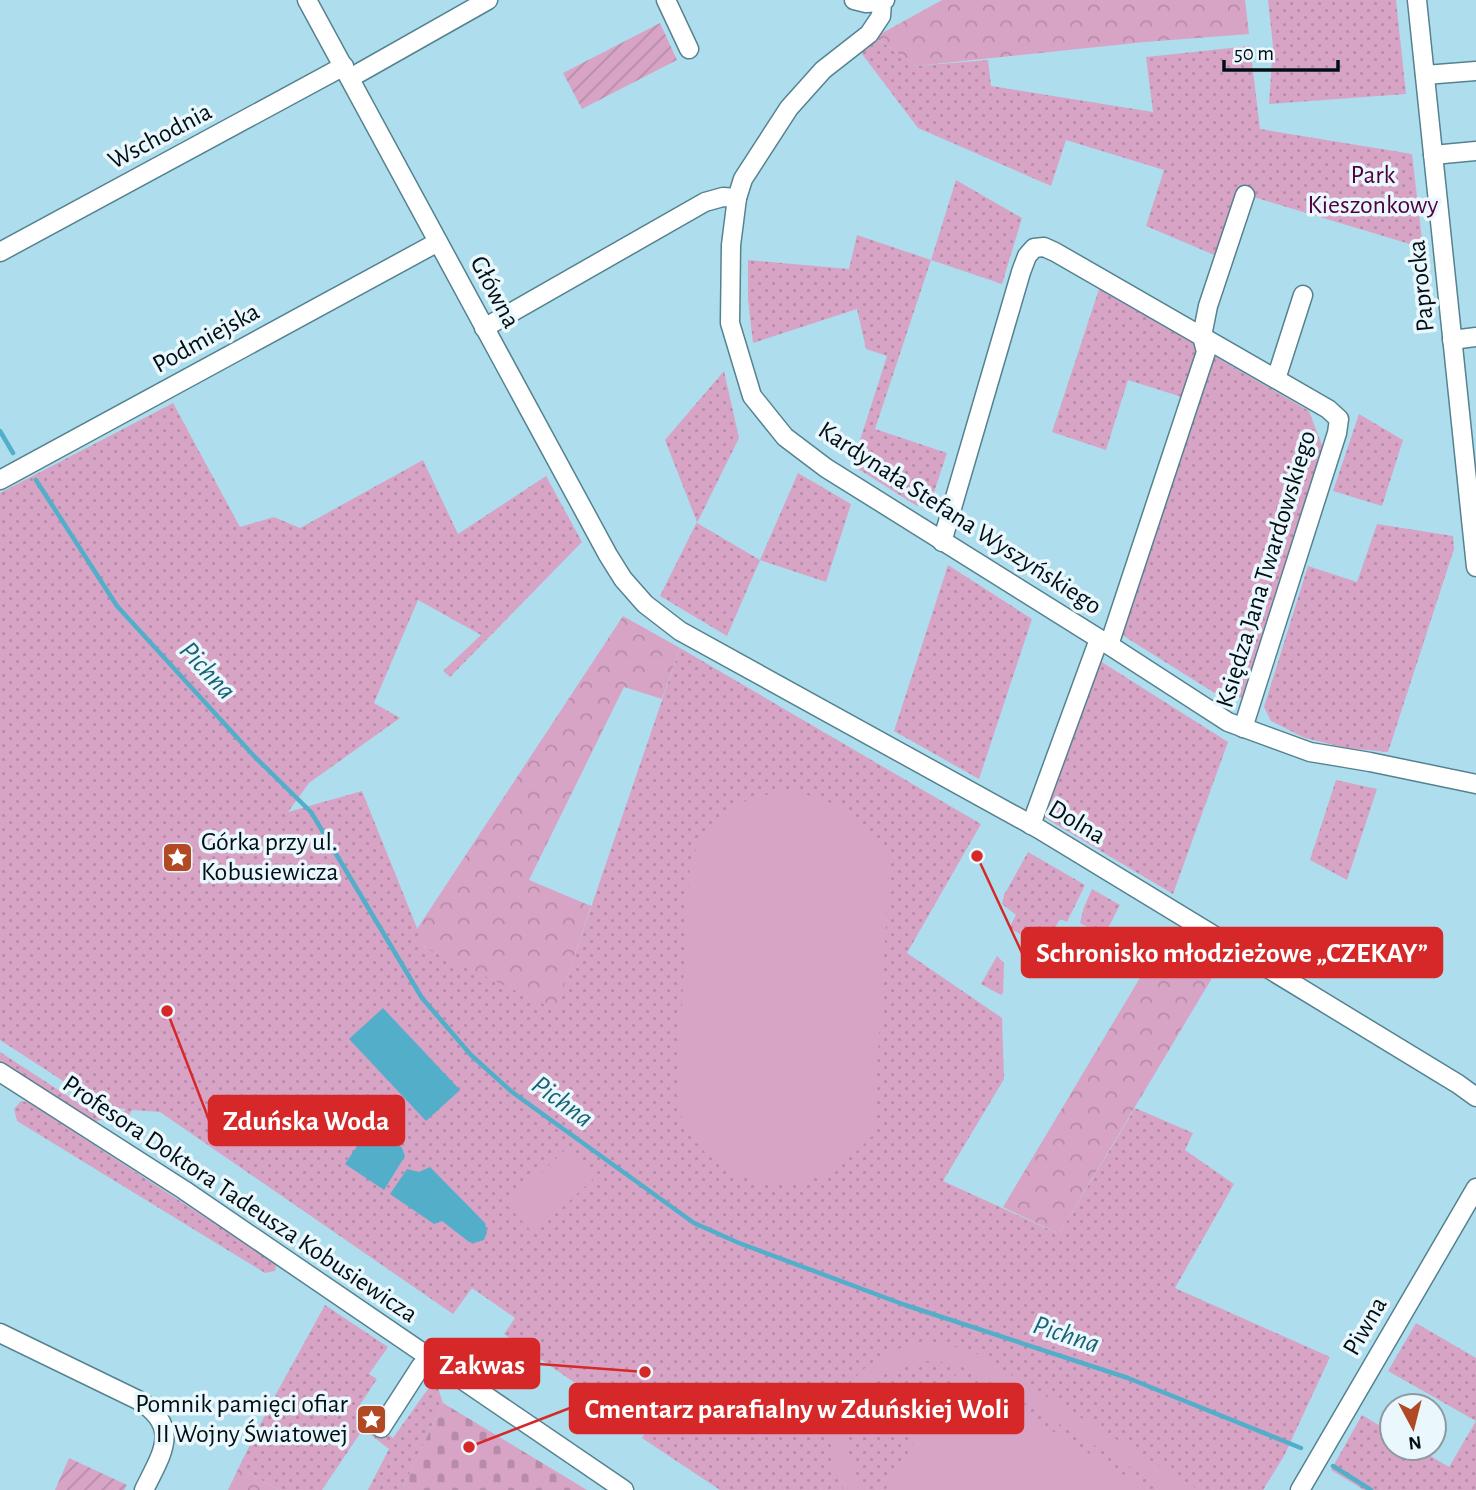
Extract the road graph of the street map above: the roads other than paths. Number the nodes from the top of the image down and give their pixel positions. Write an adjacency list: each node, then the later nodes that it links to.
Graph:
1 (307, 0): 9 (street, Główna)
2 (488, 0): 9 (street, Wschodnia)
3 (666, 0): 7 (street)
4 (854, 0): 6 (street)
5 (1416, 0): 10 (street, Paprocka)
6 (884, 1): 14 (street, Kardynała Stefana Wyszyńskiego)
7 (689, 49)
8 (1476, 71): 10 (street)
9 (347, 72): 15 (street, Główna); 16 (street, Wschodnia)
10 (1425, 75): 12 (street, Paprocka)
11 (1476, 151): 12 (street)
12 (1433, 155): 21 (street, Paprocka)
13 (1245, 195): 19 (street)
14 (737, 198): 18 (street); 24 (street, Kardynała Stefana Wyszyńskiego)
15 (438, 242): 18 (street, Główna); 23 (street, Podmiejska)
16 (0, 252)
17 (1303, 295): 22 (street)
18 (485, 328): 26 (street, Główna)
19 (1202, 336): 22 (street, Księdza Jana Twardowskiego); 24 (street, Księdza Jana Twardowskiego); 27 (street, Kardynała Stefana Wyszyńskiego)
20 (1476, 337): 21 (street)
21 (1452, 340): 25 (street, Paprocka)
22 (1276, 379): 28 (street, Księdza Jana Twardowskiego)
23 (0, 480)
24 (942, 542): 27 (street, Kardynała Stefana Wyszyńskiego)
25 (1476, 567)
26 (645, 604): 30 (street, Dolna)
27 (1104, 642): 28 (street, Kardynała Stefana Wyszyńskiego); 30 (street)
28 (1243, 728): 29 (street, Kardynała Stefana Wyszyńskiego)
29 (1476, 784)
30 (1031, 825): 32 (street, Dolna)
31 (0, 1072): 38 (street, Profesora Doktora Tadeusza Kobusiewicza)
32 (1476, 1097)
33 (1476, 1188): 39 (street, Piwna)
34 (0, 1332): 37 (street)
35 (421, 1366): 36 (street)
36 (381, 1428)
37 (144, 1490)
38 (624, 1490)
39 (1300, 1490)

